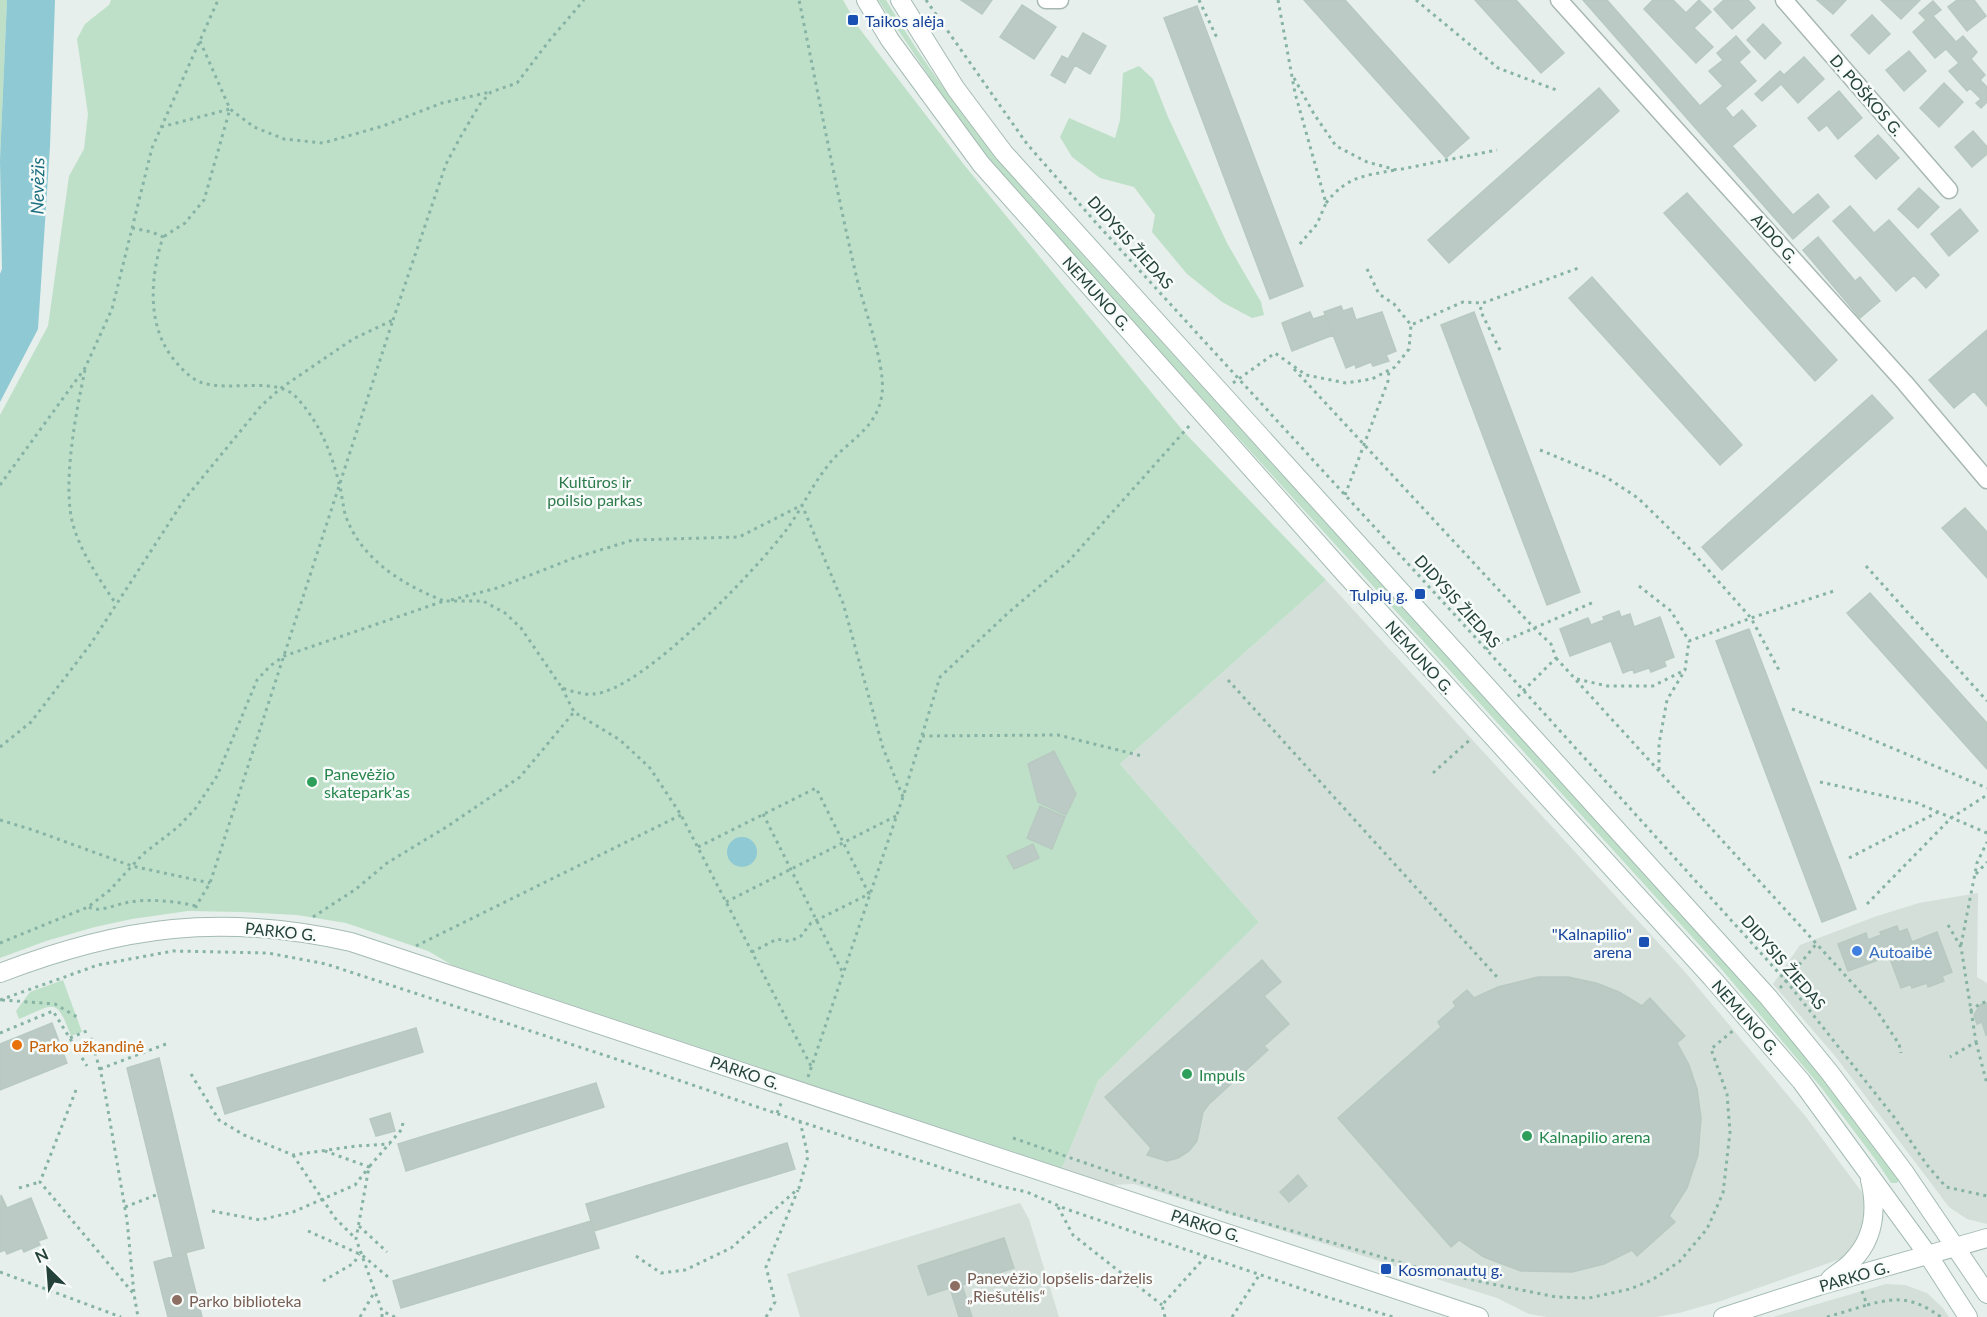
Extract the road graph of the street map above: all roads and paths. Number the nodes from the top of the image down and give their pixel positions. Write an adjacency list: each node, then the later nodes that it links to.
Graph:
1 (218, 0): 15 (path)
2 (584, 0): 18 (path)
3 (799, 0): 47 (path)
4 (866, 0): 40 (main road, NEMUNO G.)
5 (900, 0): 39 (main road, NEMUNO G.)
6 (926, 0): 37 (path, DIDYSIS ŽIEDAS)
7 (1046, 0): 8 (street)
8 (1060, 0)
9 (1198, 0): 14 (path)
10 (1278, 0): 16 (path)
11 (1416, 0): 17 (path)
12 (1559, 0): 43 (street, AIDO G.)
13 (1784, 0): 23 (street, D. POŠKOS G.)
14 (1218, 40)
15 (200, 41): 19 (path); 20 (path)
16 (1292, 74): 22 (path); 24 (path)
17 (1559, 91)
18 (491, 92): 19 (path); 31 (path)
19 (230, 109): 20 (path); 26 (path)
20 (161, 127): 25 (path)
21 (1497, 150): 22 (path)
22 (1397, 170): 24 (path)
23 (1949, 190)
24 (1326, 203): 27 (path)
25 (132, 228): 26 (path); 35 (path)
26 (163, 237): 38 (path)
27 (1299, 245)
28 (1581, 267): 30 (path)
29 (1367, 269): 32 (path)
30 (1483, 303): 32 (path); 33 (path)
31 (393, 320): 38 (path); 45 (path)
32 (1411, 325): 36 (path)
33 (1500, 350)
34 (1288, 363): 36 (path); 37 (path); 41 (path)
35 (85, 368): 44 (path); 53 (path)
36 (1389, 370): 41 (path)
37 (1238, 378): 39 (path); 46 (path, DIDYSIS ŽIEDAS)
38 (281, 388): 45 (path); 53 (path)
39 (1221, 393): 110 (main road, NEMUNO G.)
40 (1202, 411): 68 (path); 115 (main road, NEMUNO G.)
41 (1364, 446): 46 (path); 55 (path)
42 (1540, 450): 54 (path)
43 (1987, 480)
44 (0, 485)
45 (340, 487): 51 (path); 58 (path)
46 (1345, 495): 57 (path, DIDYSIS ŽIEDAS)
47 (802, 505): 51 (path); 64 (path); 75 (path)
48 (1866, 566): 65 (path)
49 (1640, 586): 56 (path)
50 (1837, 590): 54 (path)
51 (444, 601): 58 (path); 64 (path)
52 (1596, 601): 55 (path)
53 (116, 604): 69 (path)
54 (1751, 618): 56 (path); 61 (path)
55 (1534, 628): 57 (path)
56 (1689, 641): 60 (path)
57 (1486, 649): 109 (path, DIDYSIS ŽIEDAS)
58 (284, 656): 88 (path); 91 (path)
59 (1556, 658): 62 (path)
60 (1685, 670): 62 (path); 71 (path)
61 (1780, 672)
62 (1575, 679): 71 (path)
63 (1228, 680): 108 (path)
64 (561, 688): 67 (path)
65 (1987, 701)
66 (1792, 709): 73 (path)
67 (574, 712): 78 (path); 100 (path)
68 (922, 736): 70 (path); 75 (path)
69 (0, 747)
70 (1142, 756)
71 (1659, 770): 102 (path)
72 (1820, 782): 76 (path)
73 (1987, 788)
74 (1987, 795): 80 (path)
75 (903, 797): 79 (path)
76 (1938, 812): 80 (path); 86 (path)
77 (763, 814): 83 (path); 85 (path); 89 (path)
78 (681, 815): 85 (path); 105 (path)
79 (897, 815): 83 (path); 92 (path)
80 (1952, 818): 82 (path); 94 (path)
81 (0, 820): 88 (path)
82 (1987, 833)
83 (843, 842): 89 (path); 92 (path)
84 (1987, 842): 90 (path)
85 (698, 847): 93 (path)
86 (1850, 858)
87 (1987, 862): 90 (path)
88 (132, 866): 91 (path); 96 (path)
89 (791, 869): 93 (path); 97 (path)
90 (1975, 876): 103 (path)
91 (210, 883): 95 (path)
92 (869, 894): 97 (path); 107 (path)
93 (726, 902): 104 (path)
94 (1867, 904)
95 (196, 906): 96 (path); 99 (path)
96 (88, 907): 101 (path)
97 (817, 920): 104 (path); 107 (path)
98 (1948, 925): 103 (path)
99 (196, 926): 100 (main road, PARKO G.); 106 (main road, PARKO G.)
100 (291, 930): 105 (main road, PARKO G.)
101 (0, 943)
102 (1817, 943): 109 (path); 122 (path)
103 (1961, 947): 113 (path)
104 (752, 952): 125 (path)
105 (396, 957): 129 (main road, PARKO G.)
106 (0, 974)
107 (843, 974): 125 (path)
108 (1497, 977)
109 (1787, 982): 110 (path); 144 (path, DIDYSIS ŽIEDAS)
110 (1769, 998): 153 (main road, NEMUNO G.)
111 (0, 1000): 114 (path); 131 (path)
112 (1987, 1002): 113 (path)
113 (1970, 1011): 120 (path)
114 (77, 1017)
115 (1748, 1018): 134 (path); 139 (main road, NEMUNO G.)
116 (89, 1029): 118 (path)
117 (0, 1033): 118 (path)
118 (70, 1038): 124 (path)
119 (91, 1038): 126 (path)
120 (1976, 1042): 123 (path); 128 (path)
121 (166, 1044): 126 (path)
122 (1901, 1053)
123 (1950, 1057)
124 (87, 1066)
125 (812, 1068): 129 (path)
126 (100, 1070): 147 (path)
127 (190, 1074): 137 (path)
128 (1987, 1084)
129 (787, 1086): 131 (path); 180 (main road, PARKO G.)
130 (76, 1090): 140 (path)
131 (777, 1113): 132 (path)
132 (800, 1121): 142 (path); 146 (path)
133 (403, 1122): 135 (path)
134 (1013, 1138)
135 (390, 1144): 136 (path); 138 (path)
136 (324, 1150): 137 (path); 138 (path)
137 (293, 1155): 145 (path)
138 (369, 1167): 145 (path); 149 (path)
139 (1868, 1172): 156 (main road, NEMUNO G.); 164 (main road)
140 (40, 1182): 141 (path); 166 (path)
141 (19, 1188)
142 (799, 1188): 157 (path); 176 (path)
143 (156, 1195): 147 (path)
144 (1987, 1196)
145 (324, 1200): 148 (path); 152 (path)
146 (1057, 1205): 158 (path); 168 (path)
147 (125, 1207): 166 (path)
148 (212, 1211)
149 (358, 1226): 152 (path); 154 (path)
150 (308, 1231): 155 (path)
151 (1987, 1238): 153 (main road, PARKO G.)
152 (356, 1239): 155 (path)
153 (1955, 1247): 156 (main road, PARKO G.); 167 (main road, NEMUNO G.)
154 (387, 1252)
155 (361, 1254): 162 (path); 163 (path); 165 (path)
156 (1928, 1255): 161 (main road, PARKO G.); 184 (main road, NEMUNO G.)
157 (636, 1256)
158 (1206, 1256): 160 (path); 168 (path)
159 (0, 1272): 171 (path)
160 (1260, 1274): 178 (path); 179 (path)
161 (1857, 1275): 164 (main road, PARKO G.); 169 (path)
162 (388, 1277)
163 (323, 1281)
164 (1822, 1285): 181 (main road, PARKO G.)
165 (375, 1291): 170 (path); 173 (path)
166 (134, 1294): 172 (path)
167 (1987, 1294)
168 (1162, 1305): 177 (path)
169 (1867, 1305): 182 (path); 183 (path)
170 (382, 1311): 174 (path); 175 (path)
171 (121, 1317)
172 (138, 1317)
173 (360, 1317)
174 (382, 1317)
175 (395, 1317)
176 (766, 1317)
177 (1165, 1317)
178 (1232, 1317)
179 (1392, 1317)
180 (1479, 1317)
181 (1723, 1317)
182 (1827, 1317)
183 (1941, 1317)
184 (1968, 1317)

